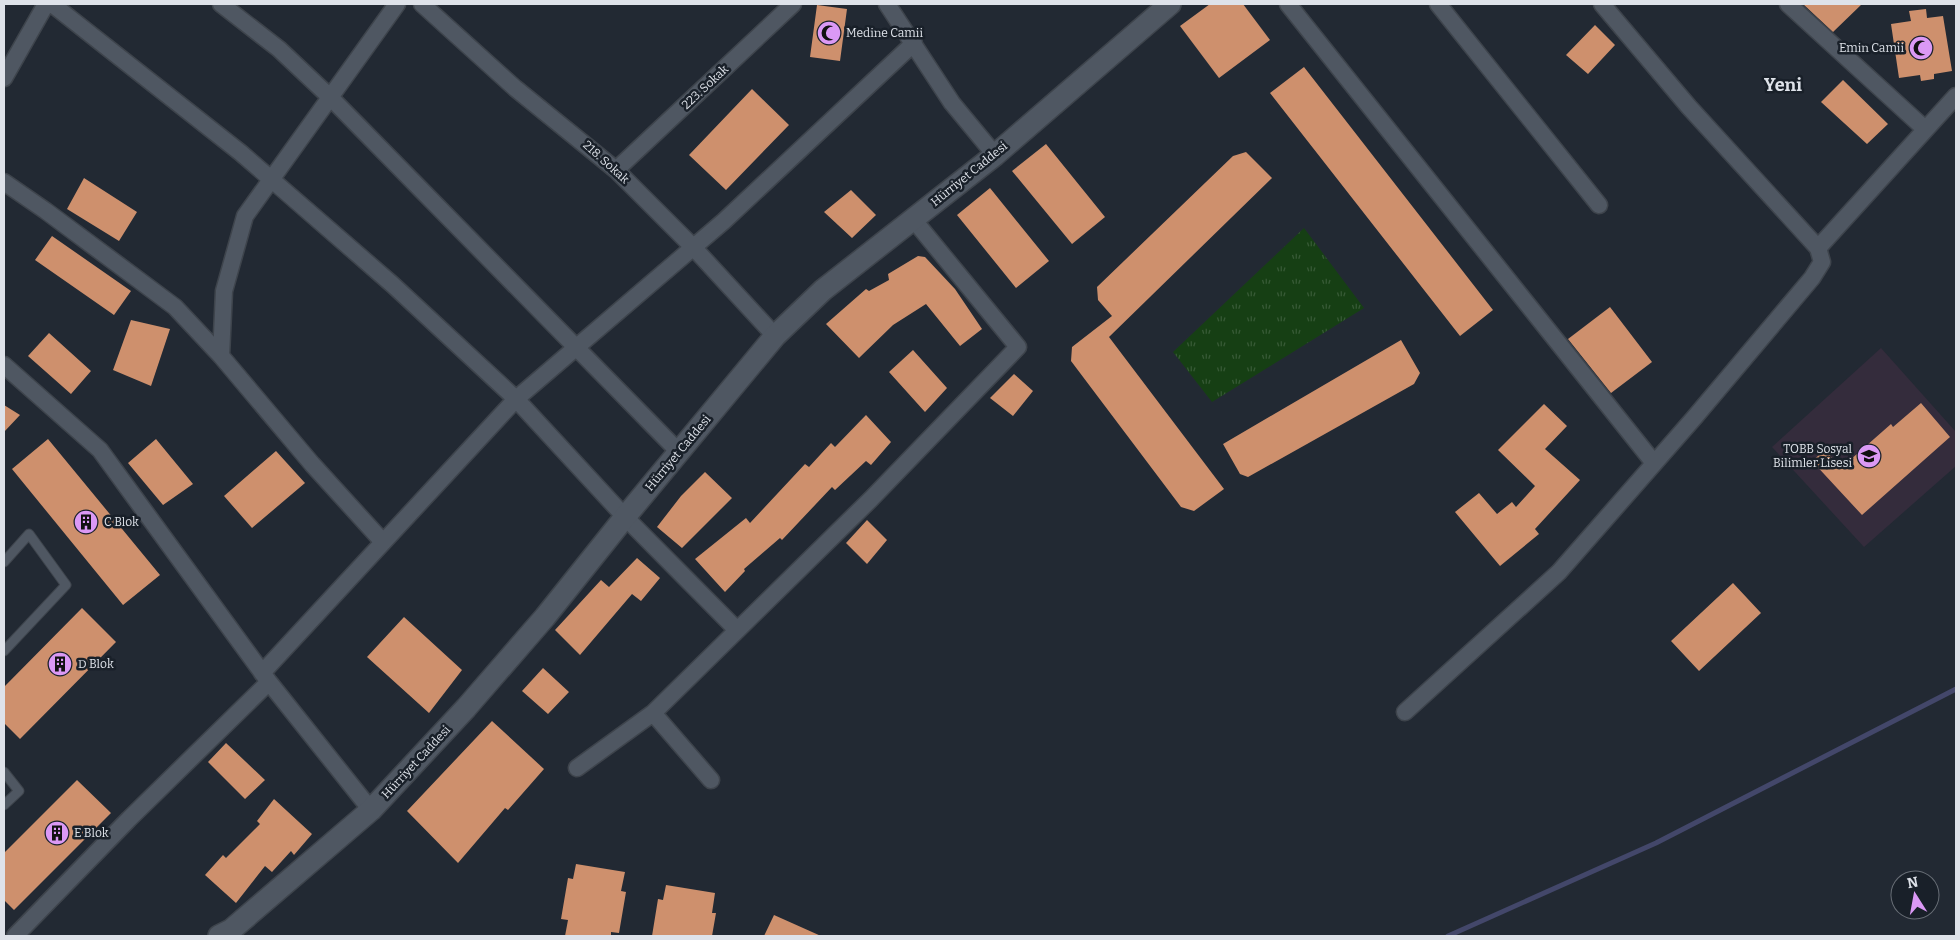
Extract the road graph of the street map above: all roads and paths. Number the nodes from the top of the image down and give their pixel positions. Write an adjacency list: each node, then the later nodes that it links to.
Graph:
1 (46, 4): 14 (street)
2 (52, 4): 20 (street)
3 (221, 4): 16 (street)
4 (397, 4): 16 (street)
5 (422, 4): 19 (street, 218. Sokak)
6 (793, 4): 19 (street, 223. Sokak)
7 (887, 4): 13 (street)
8 (1170, 4): 18 (street, Hürriyet Caddesi)
9 (1288, 4): 32 (street)
10 (1438, 4): 22 (street)
11 (1602, 4): 25 (street)
12 (1788, 4): 17 (street)
13 (914, 43): 18 (street); 24 (street)
14 (4, 78)
15 (1956, 96): 17 (street)
16 (331, 98): 20 (street); 27 (street)
17 (1925, 129): 25 (street)
18 (995, 155): 23 (street, Hürriyet Caddesi)
19 (616, 170): 24 (street, 218. Sokak)
20 (272, 179): 28 (street); 30 (street)
21 (4, 182): 28 (street)
22 (1599, 205)
23 (913, 219): 26 (street, Hürriyet Caddesi); 36 (street)
24 (693, 247): 26 (street, 218. Sokak); 27 (street)
25 (1818, 248): 32 (street)
26 (775, 336): 31 (street, Hürriyet Caddesi)
27 (576, 346): 30 (street); 31 (street)
28 (221, 356): 34 (street)
29 (4, 365): 38 (street)
30 (516, 399): 33 (street); 34 (street)
31 (679, 452): 33 (street, Hürriyet Caddesi)
32 (1654, 463): 39 (street)
33 (625, 517): 36 (street); 45 (street, Hürriyet Caddesi)
34 (383, 542): 38 (street)
35 (4, 562): 37 (lane)
36 (737, 630): 40 (street)
37 (4, 651)
38 (265, 677): 45 (street); 46 (street)
39 (1405, 712)
40 (653, 713): 41 (street); 43 (street)
41 (577, 768)
42 (4, 772): 44 (lane)
43 (711, 780)
44 (4, 805)
45 (371, 810): 47 (street, Hürriyet Caddesi)
46 (15, 936)
47 (219, 936)

